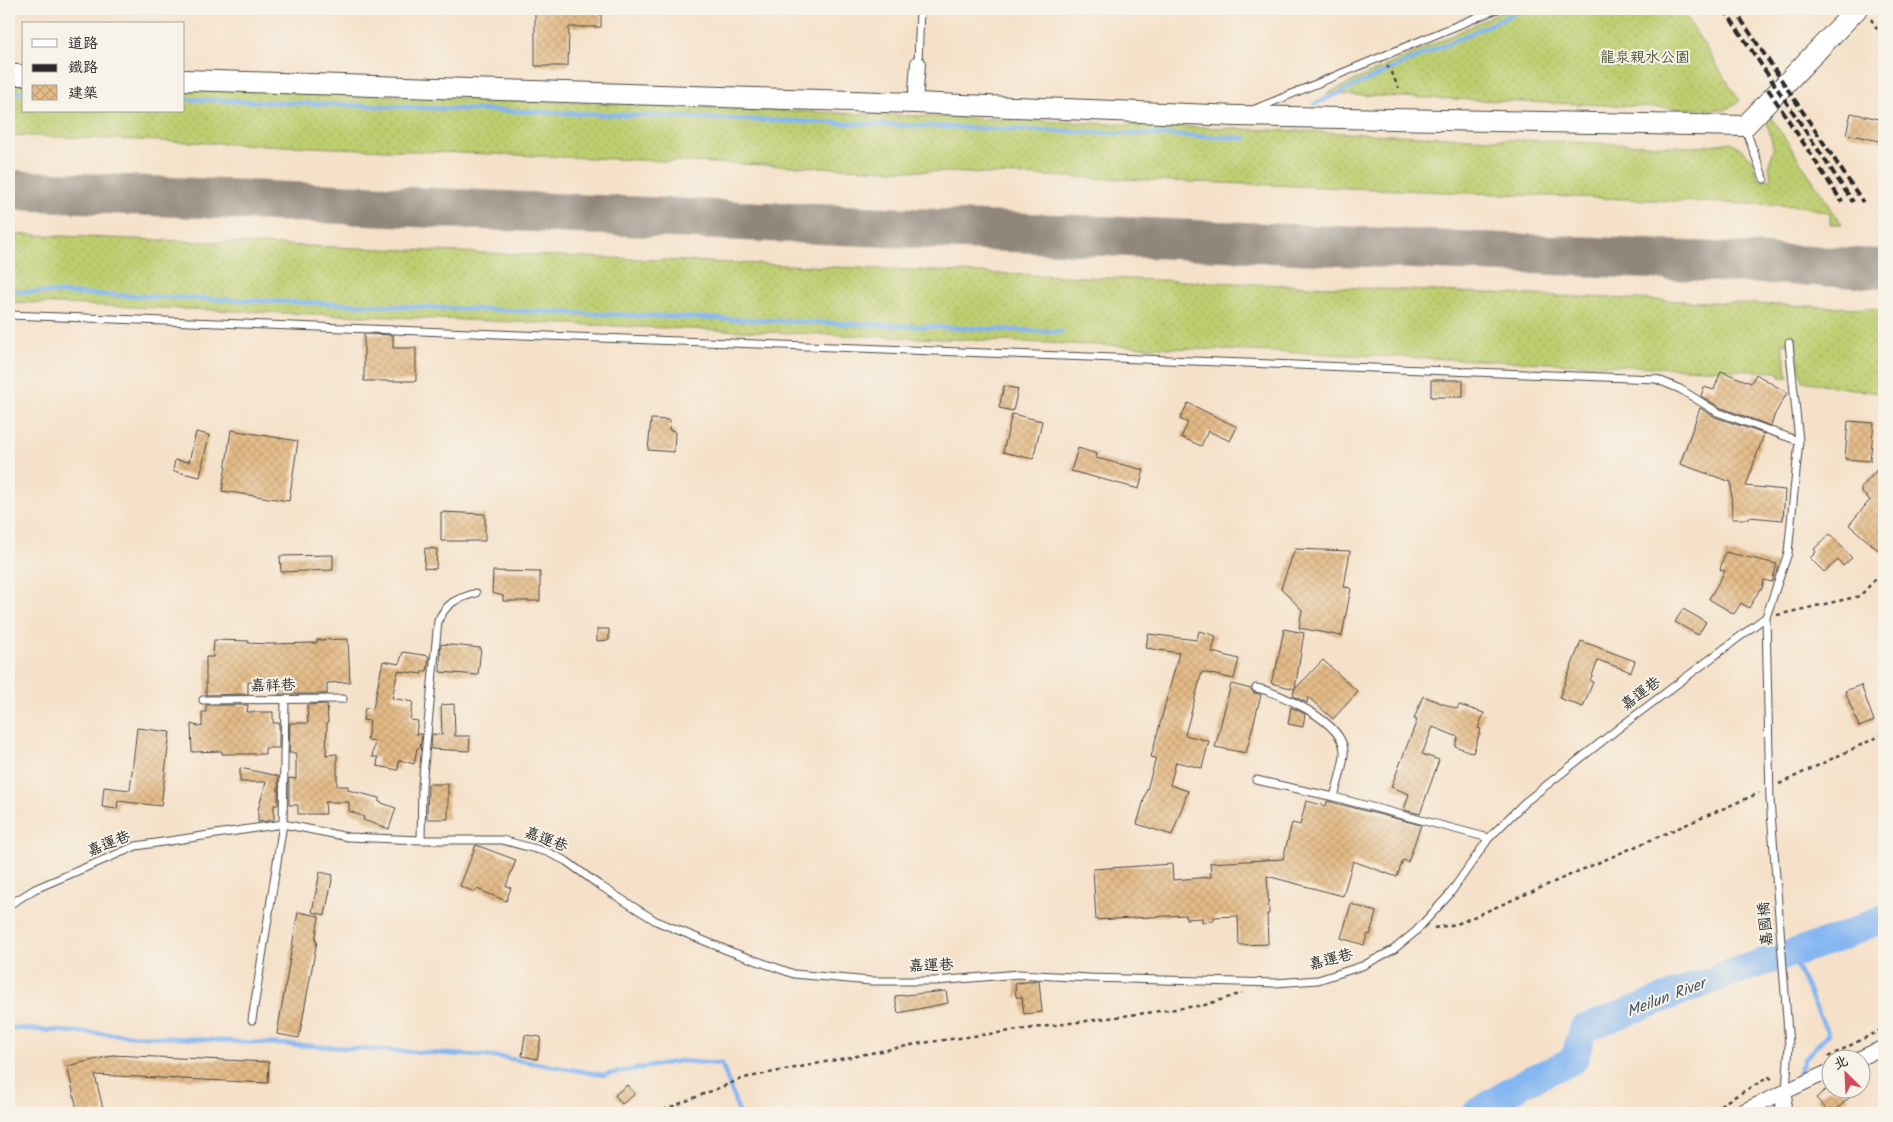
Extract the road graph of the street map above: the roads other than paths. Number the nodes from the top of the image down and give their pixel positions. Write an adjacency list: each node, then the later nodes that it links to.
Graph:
1 (920, 9): 4 (lane)
2 (1497, 9): 9 (lane)
3 (1864, 13): 10 (street)
4 (918, 63): 8 (street)
5 (9, 75): 6 (street)
6 (22, 75)
7 (185, 80): 8 (street)
8 (915, 104): 9 (street)
9 (1237, 116): 10 (street)
10 (1745, 126): 11 (lane)
11 (1764, 179)
12 (9, 315): 14 (lane)
13 (1789, 343): 14 (lane)
14 (1799, 441): 16 (lane)
15 (476, 593): 25 (lane)
16 (1766, 617): 24 (lane, 嘉運巷); 31 (lane, 嘉國橋)
17 (1256, 688): 22 (lane)
18 (285, 699): 19 (lane, 嘉祥巷); 20 (lane, 嘉祥巷); 23 (lane)
19 (344, 699)
20 (203, 700)
21 (1256, 780): 22 (lane)
22 (1334, 797): 24 (lane)
23 (283, 824): 25 (lane, 嘉運巷); 26 (lane, 嘉運巷); 27 (lane)
24 (1489, 838): 25 (lane, 嘉運巷)
25 (421, 840)
26 (9, 905)
27 (252, 1020)
28 (1884, 1047): 29 (street)
29 (1870, 1054)
30 (1820, 1076): 31 (street)
31 (1786, 1091): 32 (street); 33 (street)
32 (1739, 1113)
33 (1782, 1113)

